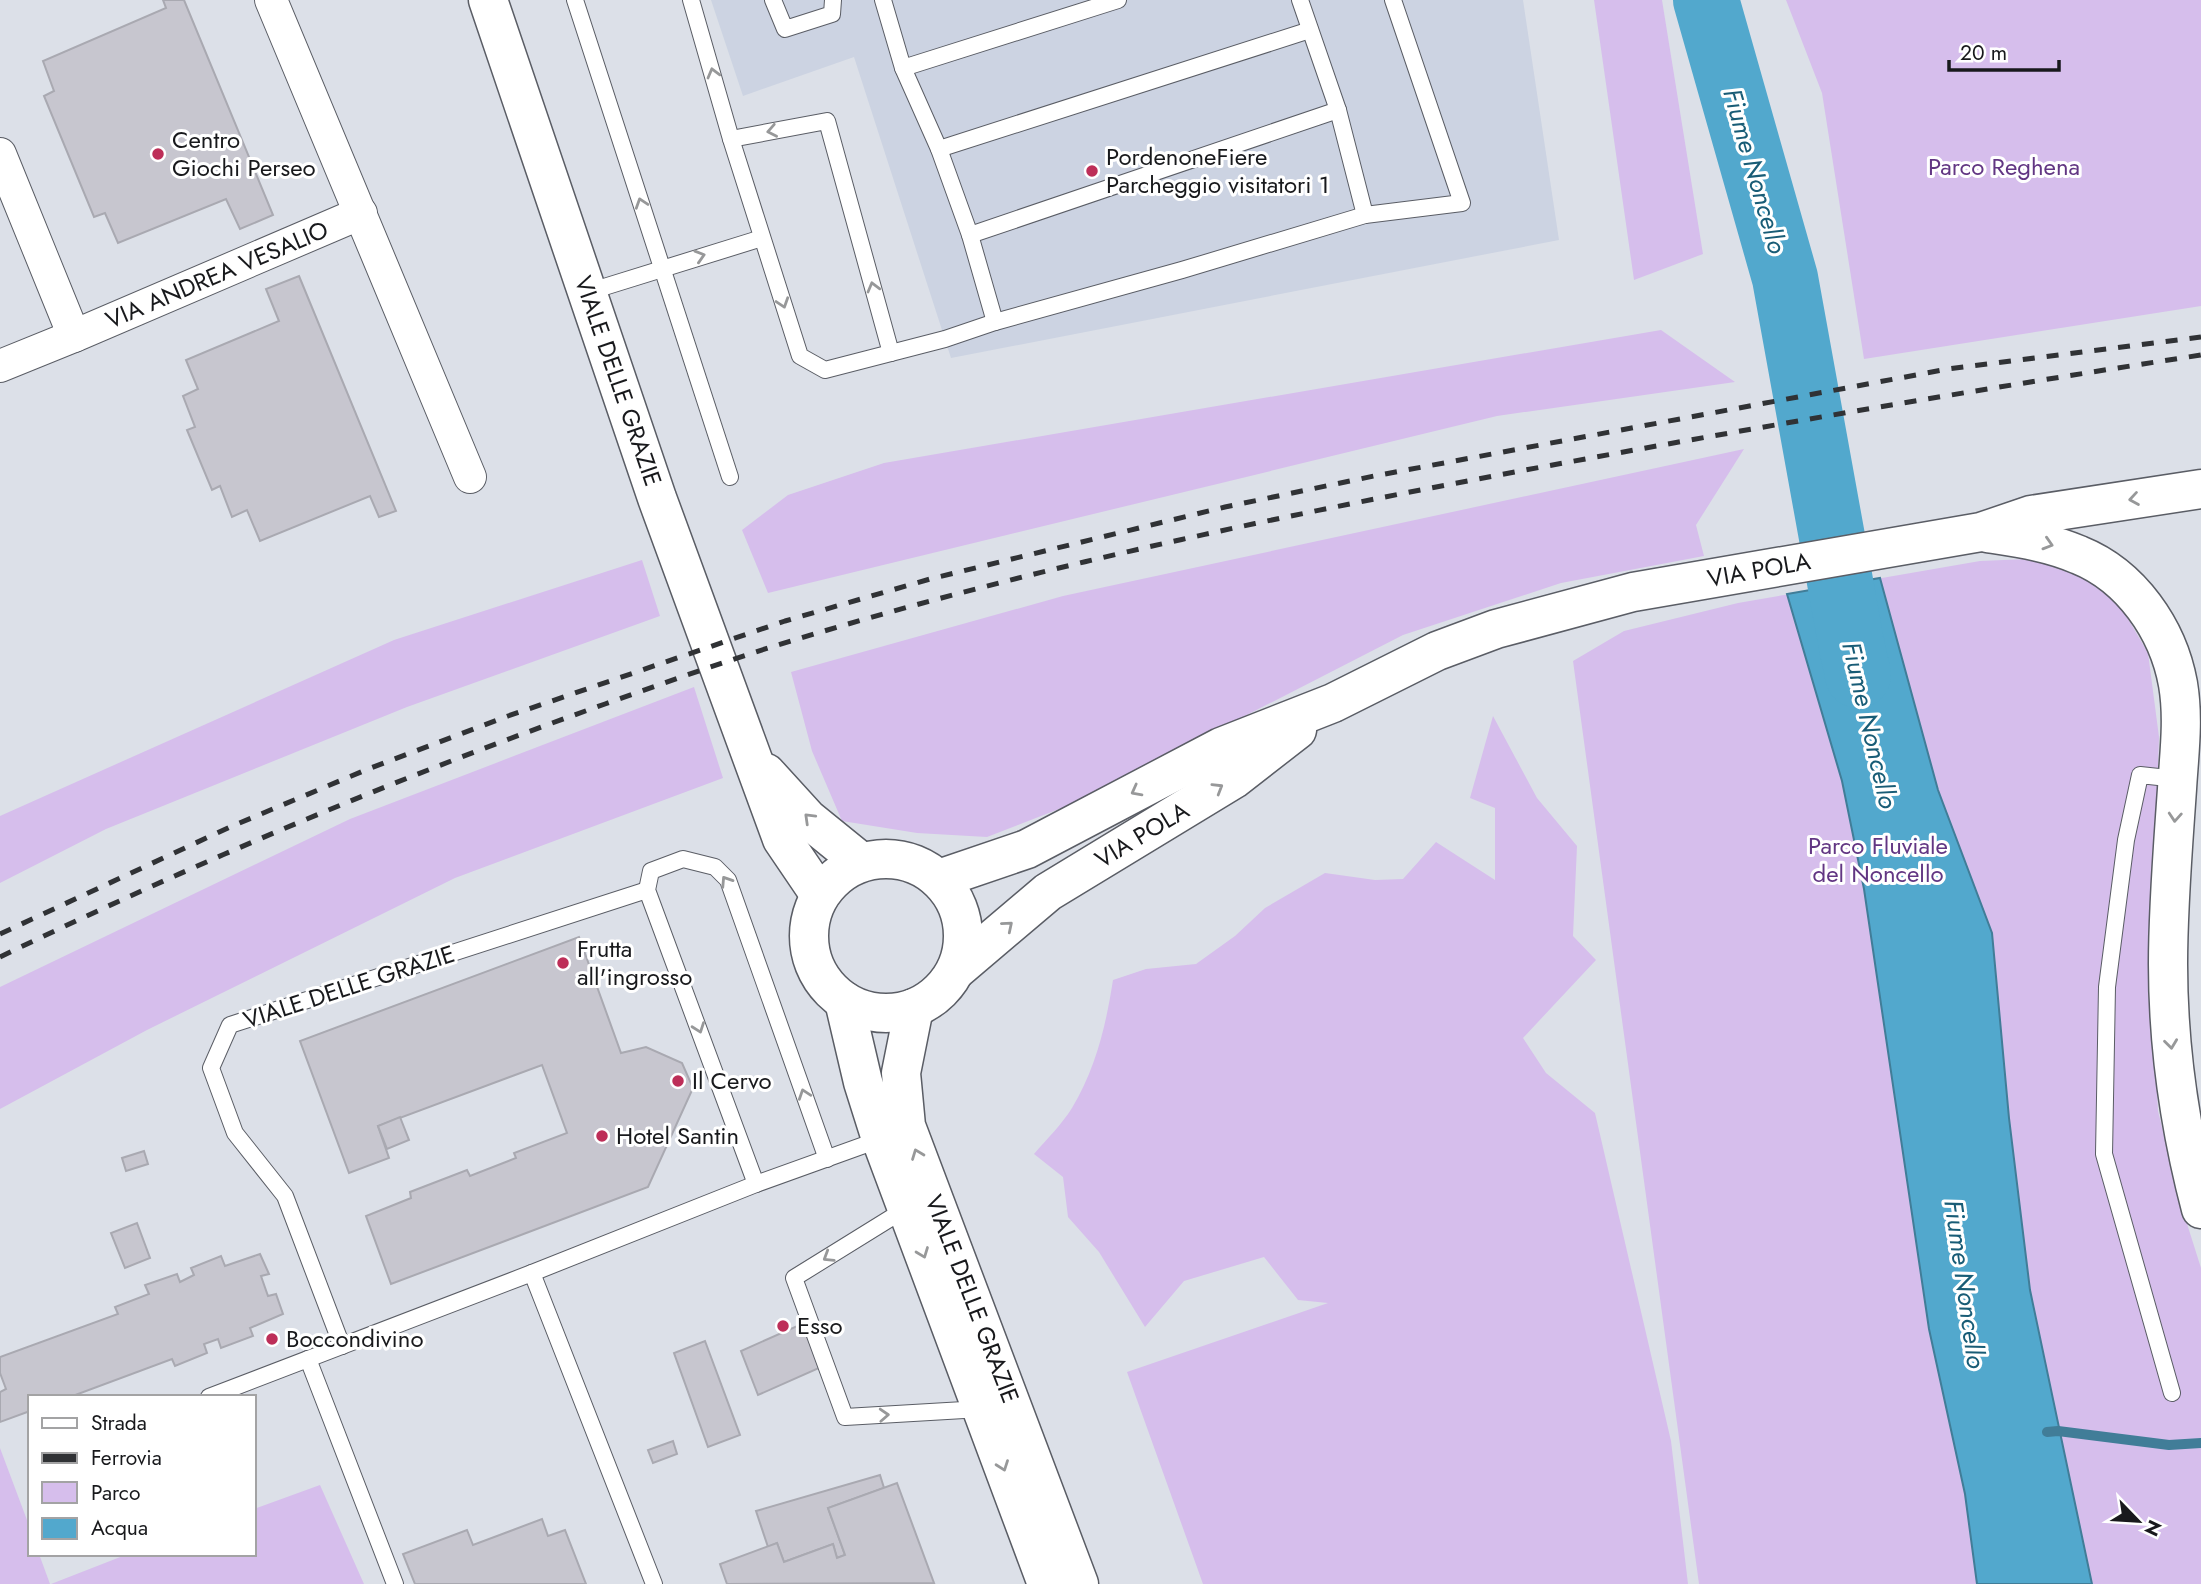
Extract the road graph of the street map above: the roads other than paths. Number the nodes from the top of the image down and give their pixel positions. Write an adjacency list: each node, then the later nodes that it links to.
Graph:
1 (271, 0): 17 (street)
2 (488, 0): 22 (main road, VIALE DELLE GRAZIE)
3 (575, 0): 21 (lane, one-way to 3)
4 (691, 0): 14 (lane, one-way to 4)
5 (773, 0): 6 (lane)
6 (833, 0)
7 (883, 0): 12 (lane)
8 (1118, 0): 12 (lane)
9 (1300, 0): 11 (lane)
10 (1394, 0): 18 (lane)
11 (1310, 30): 13 (lane); 15 (lane)
12 (903, 68): 15 (lane)
13 (1338, 110): 18 (lane); 19 (lane)
14 (731, 139): 20 (lane); 25 (lane, one-way to 14)
15 (939, 149): 19 (lane)
16 (0, 154): 24 (street, VIA ANDREA VESALIO)
17 (361, 213): 24 (street, VIA ANDREA VESALIO); 27 (street)
18 (1365, 215): 23 (lane)
19 (970, 235): 23 (lane)
20 (762, 238): 21 (lane, one-way to 20); 25 (lane, one-way to 25)
21 (662, 268): 22 (lane); 28 (lane)
22 (588, 292): 34 (main road, VIALE DELLE GRAZIE)
23 (996, 322): 25 (lane)
24 (74, 336): 26 (street, VIA ANDREA VESALIO)
25 (891, 353)
26 (0, 366)
27 (470, 477)
28 (730, 477)
29 (2201, 489): 30 (main road, VIA POLA, one-way to 30)
30 (1981, 532): 32 (main road, VIA POLA); 33 (main road, one-way to 33)
31 (2201, 678): 33 (main road)
32 (1333, 704): 37 (main road, VIA POLA, one-way to 37); 40 (main road, VIA POLA, one-way to 32)
33 (2181, 724): 35 (main road)
34 (755, 761): 36 (main road, VIALE DELLE GRAZIE, one-way to 34); 39 (main road, VIALE DELLE GRAZIE)
35 (2177, 779): 47 (main road, one-way to 47); 51 (lane)
36 (861, 862): 37 (main road); 39 (main road)
37 (939, 879): 40 (main road)
38 (647, 890): 44 (lane, one-way to 38); 45 (lane, one-way to 45); 49 (lane, VIALE DELLE GRAZIE)
39 (820, 895): 41 (main road)
40 (956, 970): 42 (main road)
41 (844, 1001): 42 (main road); 43 (main road, VIALE DELLE GRAZIE)
42 (914, 1008): 54 (main road, VIALE DELLE GRAZIE, one-way to 42)
43 (881, 1139): 44 (lane); 46 (main road, VIALE DELLE GRAZIE)
44 (827, 1159): 45 (lane)
45 (757, 1184): 48 (lane)
46 (907, 1209): 53 (main road, VIALE DELLE GRAZIE, one-way to 53); 53 (lane, VIALE DELLE GRAZIE, one-way to 53)
47 (2201, 1209)
48 (532, 1273): 49 (lane); 56 (lane)
49 (342, 1346): 50 (lane)
50 (308, 1359): 52 (lane); 55 (lane)
51 (2172, 1393)
52 (214, 1395)
53 (982, 1409): 54 (main road, VIALE DELLE GRAZIE, one-way to 54)
54 (1063, 1581)
55 (395, 1584)
56 (654, 1584)

